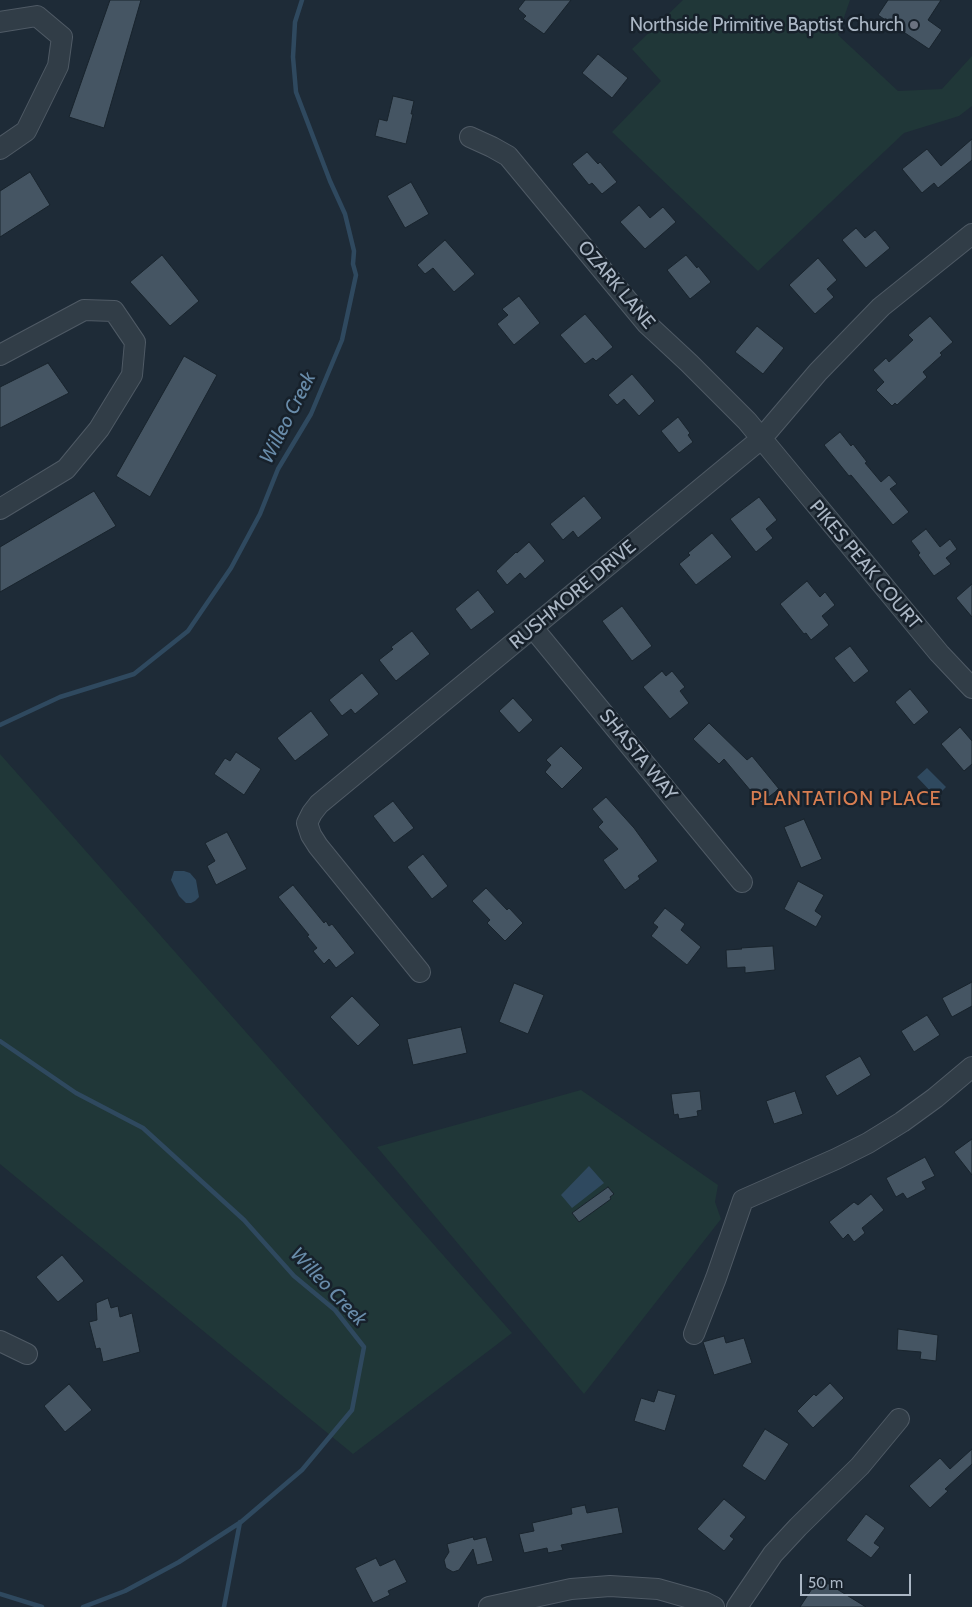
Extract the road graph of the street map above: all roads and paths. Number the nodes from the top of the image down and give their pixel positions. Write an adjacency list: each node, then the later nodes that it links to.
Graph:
1 (0, 22): 3 (street)
2 (470, 138): 6 (street, OZARK LANE)
3 (0, 149)
4 (972, 234): 6 (street, RUSHMORE DRIVE)
5 (0, 355): 7 (street)
6 (761, 439): 8 (street, RUSHMORE DRIVE); 9 (street, PIKES PEAK COURT)
7 (0, 509)
8 (533, 628): 10 (street, SHASTA WAY); 11 (street, RUSHMORE DRIVE)
9 (972, 688)
10 (742, 882)
11 (420, 972)
12 (972, 1067): 13 (street)
13 (694, 1334)
14 (0, 1341): 15 (street)
15 (27, 1354)
16 (899, 1419): 19 (street)
17 (489, 1607): 18 (street)
18 (714, 1607)
19 (737, 1607)

